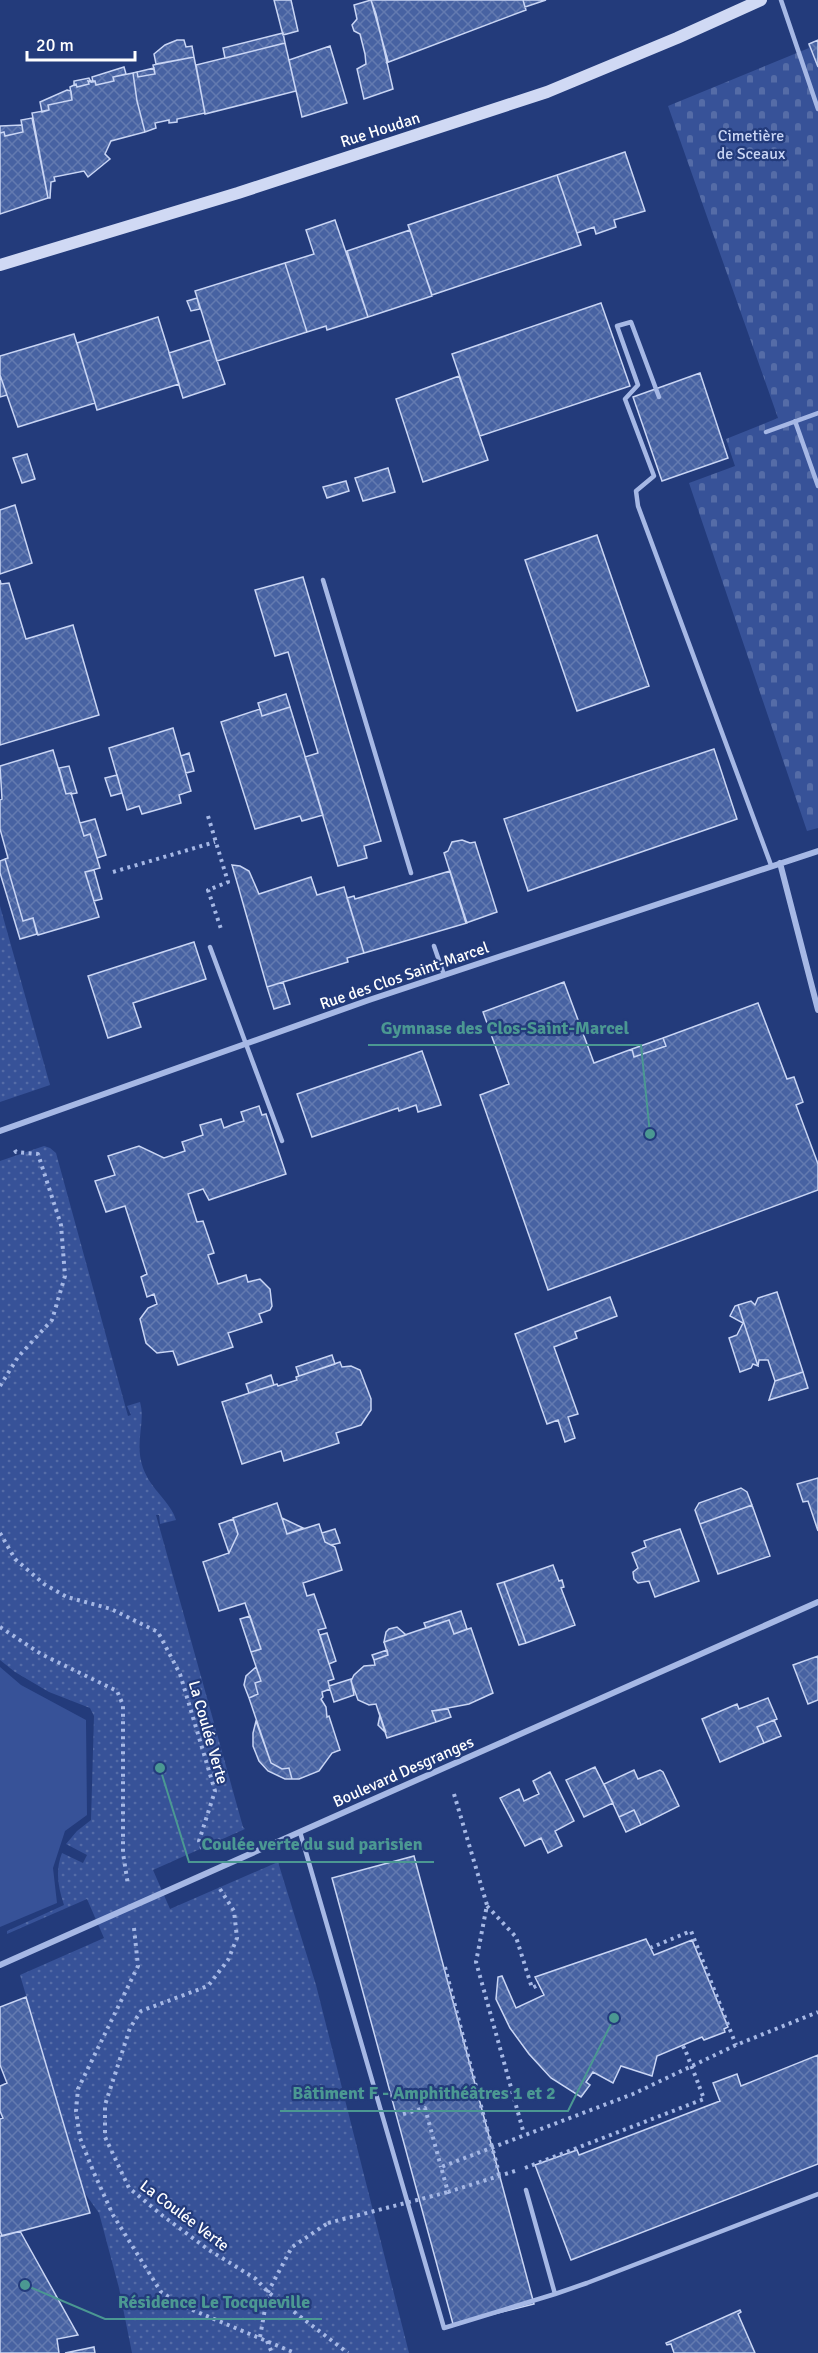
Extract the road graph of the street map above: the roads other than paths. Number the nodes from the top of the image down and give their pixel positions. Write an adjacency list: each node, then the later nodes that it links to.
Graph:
1 (761, 0): 4 (main road, Rue Houdan)
2 (781, 0): 3 (lane)
3 (818, 109)
4 (0, 265)
5 (659, 397): 13 (lane)
6 (818, 413): 7 (lane)
7 (795, 421): 8 (lane); 9 (lane)
8 (766, 432)
9 (818, 486)
10 (323, 580): 14 (lane)
11 (818, 851): 12 (street, Rue des Clos Saint-Marcel)
12 (780, 863): 13 (street, Rue des Clos Saint-Marcel); 18 (street)
13 (771, 865): 17 (street, Rue des Clos Saint-Marcel)
14 (411, 873)
15 (434, 946): 17 (lane)
16 (210, 947): 19 (lane)
17 (444, 975): 19 (street, Rue des Clos Saint-Marcel)
18 (818, 1010)
19 (246, 1044): 20 (street, Rue des Clos Saint-Marcel); 21 (lane)
20 (3, 1130)
21 (282, 1141)
22 (818, 1602): 23 (street, Boulevard Desgranges)
23 (300, 1832): 24 (street, Boulevard Desgranges); 27 (lane)
24 (0, 1965)
25 (526, 2190): 27 (lane)
26 (818, 2194): 27 (lane)
27 (555, 2294)

